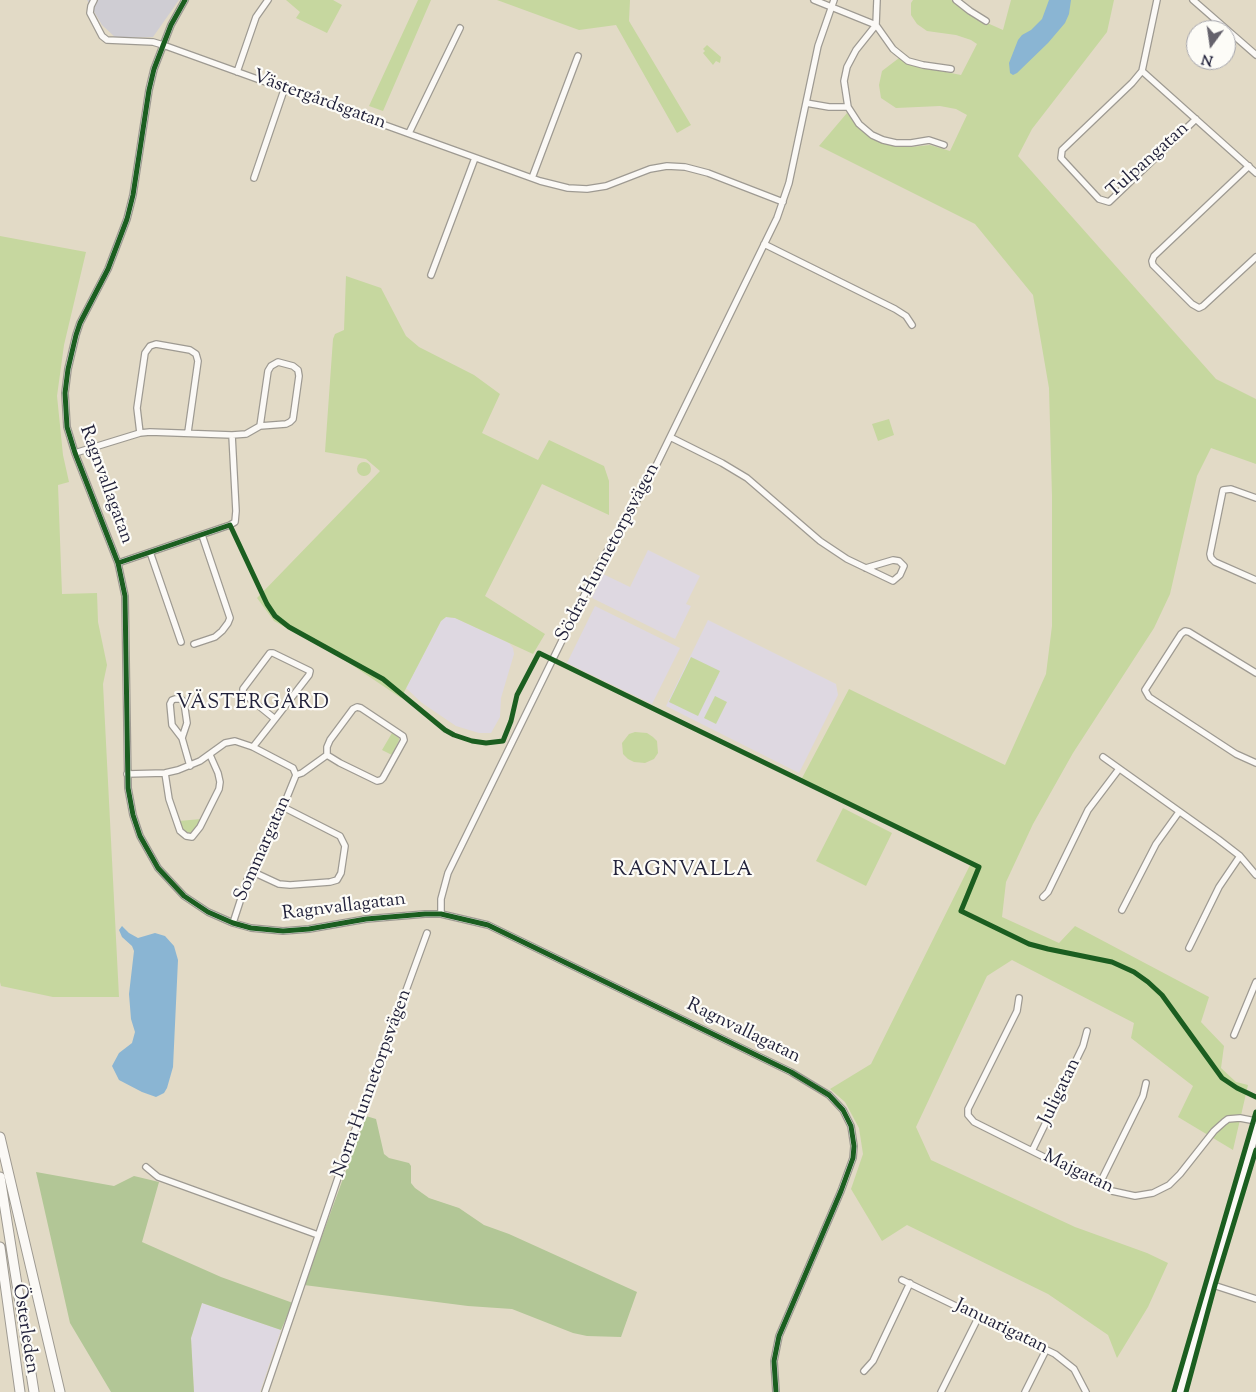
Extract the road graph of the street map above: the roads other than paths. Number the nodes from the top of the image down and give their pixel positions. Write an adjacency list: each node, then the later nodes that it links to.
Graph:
1 (94, 0): 14 (street, Västergårdsgatan)
2 (185, 0): 14 (street, Ragnvallagatan)
3 (268, 0): 19 (street)
4 (814, 0): 10 (street)
5 (834, 0): 10 (street, Södra Hunnetorpsvägen)
6 (877, 0): 12 (street)
7 (956, 0): 11 (street)
8 (1156, 0): 18 (street)
9 (1193, 0): 15 (street)
10 (831, 8): 12 (street); 21 (street, Södra Hunnetorpsvägen)
11 (986, 21)
12 (876, 25): 17 (street); 22 (street)
13 (460, 28): 24 (street)
14 (163, 45): 19 (street, Västergårdsgatan); 41 (street, Ragnvallagatan)
15 (1256, 55)
16 (578, 56): 30 (street)
17 (951, 69)
18 (1142, 71): 23 (street); 23 (street, Tulpangatan)
19 (237, 72): 20 (street, Västergårdsgatan)
20 (284, 90): 24 (street, Västergårdsgatan); 29 (street)
21 (806, 103): 22 (street); 31 (street, Södra Hunnetorpsvägen)
22 (848, 107): 25 (street)
23 (1196, 119): 27 (street)
24 (409, 134): 26 (street, Västergårdsgatan)
25 (944, 146)
26 (475, 158): 30 (street, Västergårdsgatan); 34 (street)
27 (1249, 166): 28 (street); 33 (street)
28 (1256, 173)
29 (254, 178)
30 (532, 178): 31 (street, Västergårdsgatan)
31 (783, 202): 32 (street, Södra Hunnetorpsvägen)
32 (764, 244): 35 (street); 40 (street, Södra Hunnetorpsvägen)
33 (1256, 257)
34 (432, 275)
35 (912, 325)
36 (260, 426): 36 (street); 39 (street)
37 (188, 432): 38 (street); 38 (street); 39 (street)
38 (140, 433): 41 (street)
39 (232, 435): 43 (street)
40 (670, 437): 46 (street); 70 (street, Södra Hunnetorpsvägen)
41 (74, 453): 45 (street, Ragnvallagatan)
42 (1256, 498): 47 (street)
43 (202, 535): 44 (street); 49 (street)
44 (150, 552): 45 (street); 48 (street)
45 (118, 563): 61 (street, Ragnvallagatan)
46 (866, 568): 46 (street)
47 (1256, 580)
48 (181, 642)
49 (194, 644)
50 (1256, 674): 57 (street)
51 (275, 719): 51 (street); 53 (street)
52 (182, 738): 52 (street); 58 (street)
53 (253, 747): 54 (street, Sommargatan); 62 (street, Sommargatan)
54 (210, 755): 58 (street, Sommargatan); 60 (street)
55 (327, 755): 55 (street); 62 (street, Sommargatan)
56 (1103, 757): 59 (street)
57 (1256, 763)
58 (190, 766): 60 (street, Sommargatan)
59 (1119, 769): 64 (street); 68 (street)
60 (165, 773): 61 (street, Sommargatan)
61 (128, 774): 71 (street, Ragnvallagatan)
62 (296, 775): 63 (street, Sommargatan)
63 (283, 807): 66 (street, Sommargatan); 66 (street)
64 (1179, 812): 65 (street); 69 (street)
65 (1240, 856): 67 (street); 73 (street)
66 (251, 870): 71 (street, Sommargatan)
67 (1256, 875)
68 (1043, 897)
69 (1122, 910)
70 (441, 914): 71 (street, Ragnvallagatan); 99 (street, Ragnvallagatan)
71 (233, 923)
72 (427, 933): 86 (street, Norra Hunnetorpsvägen)
73 (1189, 948)
74 (1256, 982): 77 (street)
75 (1019, 998): 82 (street, Majgatan)
76 (1087, 1032): 82 (street, Juligatan)
77 (1234, 1035)
78 (1146, 1083): 85 (street)
79 (1256, 1121): 85 (street, Majgatan)
80 (1256, 1128): 90 (main road)
81 (0, 1137): 97 (main road)
82 (1032, 1151): 85 (street, Majgatan)
83 (146, 1167): 86 (street)
84 (0, 1177): 96 (main road, Österleden)
85 (1100, 1185)
86 (318, 1235): 98 (street, Norra Hunnetorpsvägen)
87 (0, 1247): 95 (main road, Österleden)
88 (902, 1280): 89 (street, Januarigatan)
89 (910, 1283): 92 (street, Januarigatan); 94 (street)
90 (1210, 1284): 91 (street); 103 (main road)
91 (1256, 1299)
92 (979, 1316): 93 (street, Januarigatan); 100 (street)
93 (1046, 1350): 101 (street); 102 (street, Januarigatan)
94 (864, 1371)
95 (20, 1392)
96 (34, 1392)
97 (60, 1392)
98 (265, 1392)
99 (776, 1392)
100 (941, 1392)
101 (1025, 1392)
102 (1086, 1392)
103 (1181, 1392)

